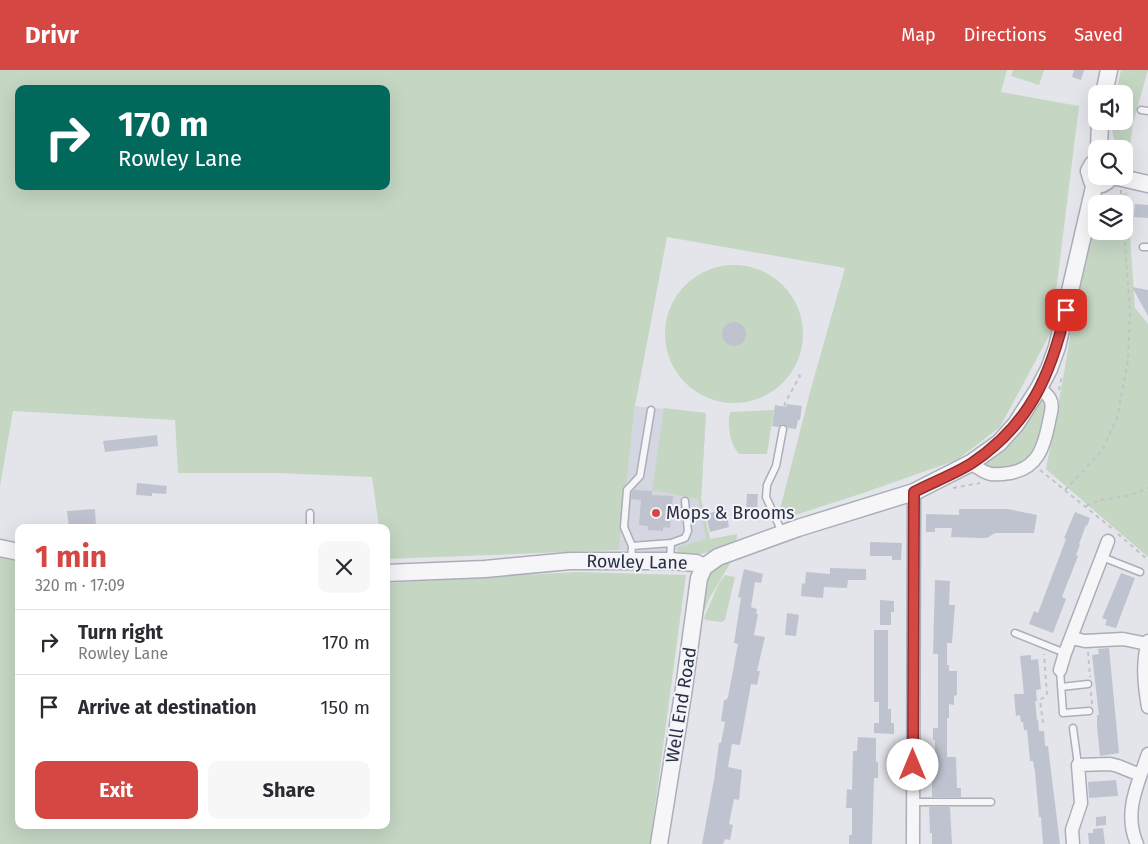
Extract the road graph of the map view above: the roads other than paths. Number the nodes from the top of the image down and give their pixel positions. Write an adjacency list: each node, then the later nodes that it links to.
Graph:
1 (1109, 70): 2 (street)
2 (1106, 85)
3 (1133, 182): 4 (street)
4 (1148, 184)
5 (1104, 185): 6 (street, Rowley Lane)
6 (1040, 388): 9 (street, Rowley Lane); 9 (street)
7 (651, 410): 19 (lane)
8 (782, 429): 14 (lane)
9 (971, 464): 10 (street, Rowley Lane)
10 (914, 492): 14 (street, Rowley Lane); 38 (street)
11 (685, 501): 16 (lane)
12 (310, 513): 13 (lane)
13 (310, 524)
14 (783, 533): 22 (street, Rowley Lane)
15 (1108, 541): 20 (street)
16 (671, 543): 19 (lane); 21 (lane)
17 (0, 548): 18 (street)
18 (15, 551)
19 (632, 553): 21 (street, Rowley Lane); 24 (street, Rowley Lane)
20 (1102, 558): 23 (lane); 26 (street)
21 (670, 561): 22 (street, Rowley Lane)
22 (704, 567): 40 (street, Well End Road)
23 (1140, 572)
24 (390, 573)
25 (1015, 632): 28 (lane)
26 (1071, 638): 27 (street); 28 (street)
27 (1148, 642): 32 (street)
28 (1065, 653): 29 (street)
29 (1060, 670): 31 (lane)
30 (1088, 684): 31 (lane)
31 (1061, 687): 33 (lane)
32 (1148, 706)
33 (1089, 711)
34 (1073, 728): 36 (lane)
35 (1148, 754): 37 (street)
36 (1078, 765): 37 (street); 42 (street)
37 (1140, 775): 43 (street)
38 (913, 802): 39 (lane); 41 (street)
39 (991, 802)
40 (659, 844)
41 (912, 844)
42 (1073, 844)
43 (1137, 844)

